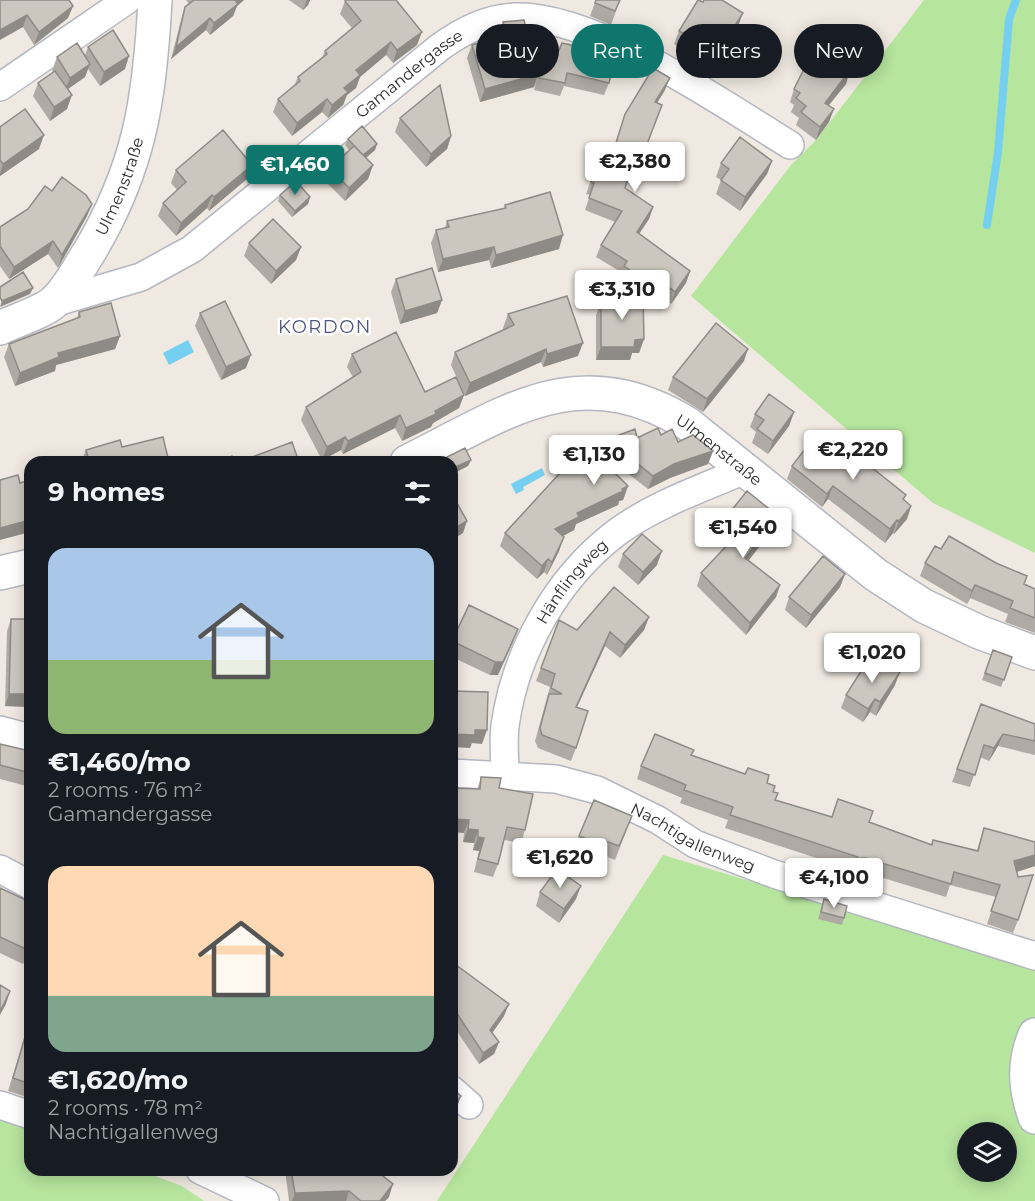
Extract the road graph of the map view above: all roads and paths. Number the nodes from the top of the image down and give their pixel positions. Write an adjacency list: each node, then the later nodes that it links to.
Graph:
1 (127, 0): 3 (street)
2 (155, 0): 5 (street, Ulmenstraße)
3 (0, 87)
4 (790, 145): 5 (street, Gamandergasse)
5 (53, 303): 6 (street)
6 (0, 328)
7 (419, 456): 8 (street, Ulmenstraße)
8 (747, 469): 11 (street, Ulmenstraße); 15 (street, Hänflingweg)
9 (24, 567): 10 (street)
10 (0, 573)
11 (1035, 653)
12 (0, 730): 13 (street)
13 (24, 736)
14 (458, 773): 15 (street, Nachtigallenweg)
15 (505, 776): 18 (street, Nachtigallenweg)
16 (0, 869): 17 (street)
17 (24, 882)
18 (1035, 956)
19 (1035, 1035): 22 (street)
20 (0, 1105): 21 (street)
21 (24, 1112)
22 (1035, 1117)
23 (213, 1176): 24 (street)
24 (265, 1201)

